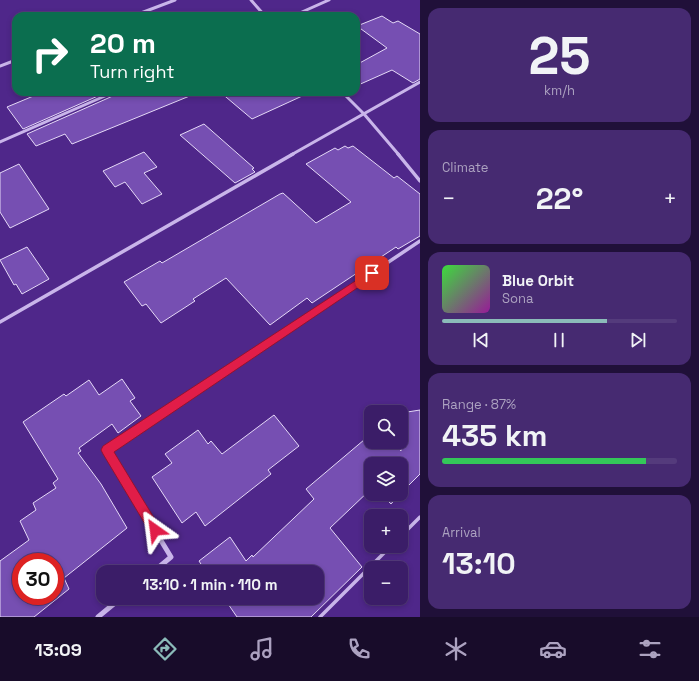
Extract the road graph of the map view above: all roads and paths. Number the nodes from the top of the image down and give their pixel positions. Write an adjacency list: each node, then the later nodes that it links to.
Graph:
1 (176, 0): 4 (street)
2 (251, 0): 5 (street)
3 (329, 0): 6 (street)
4 (144, 12)
5 (262, 12)
6 (302, 12)
7 (12, 62): 8 (street)
8 (0, 66)
9 (420, 82): 12 (street)
10 (105, 96): 13 (street)
11 (346, 96): 12 (street)
12 (364, 114): 14 (street); 16 (street)
13 (0, 142)
14 (420, 181)
15 (420, 241): 20 (street)
16 (0, 322)
17 (420, 517): 18 (lane)
18 (408, 529)
19 (384, 553): 23 (lane)
20 (161, 565)
21 (113, 605): 22 (street)
22 (98, 617)
23 (320, 617)

